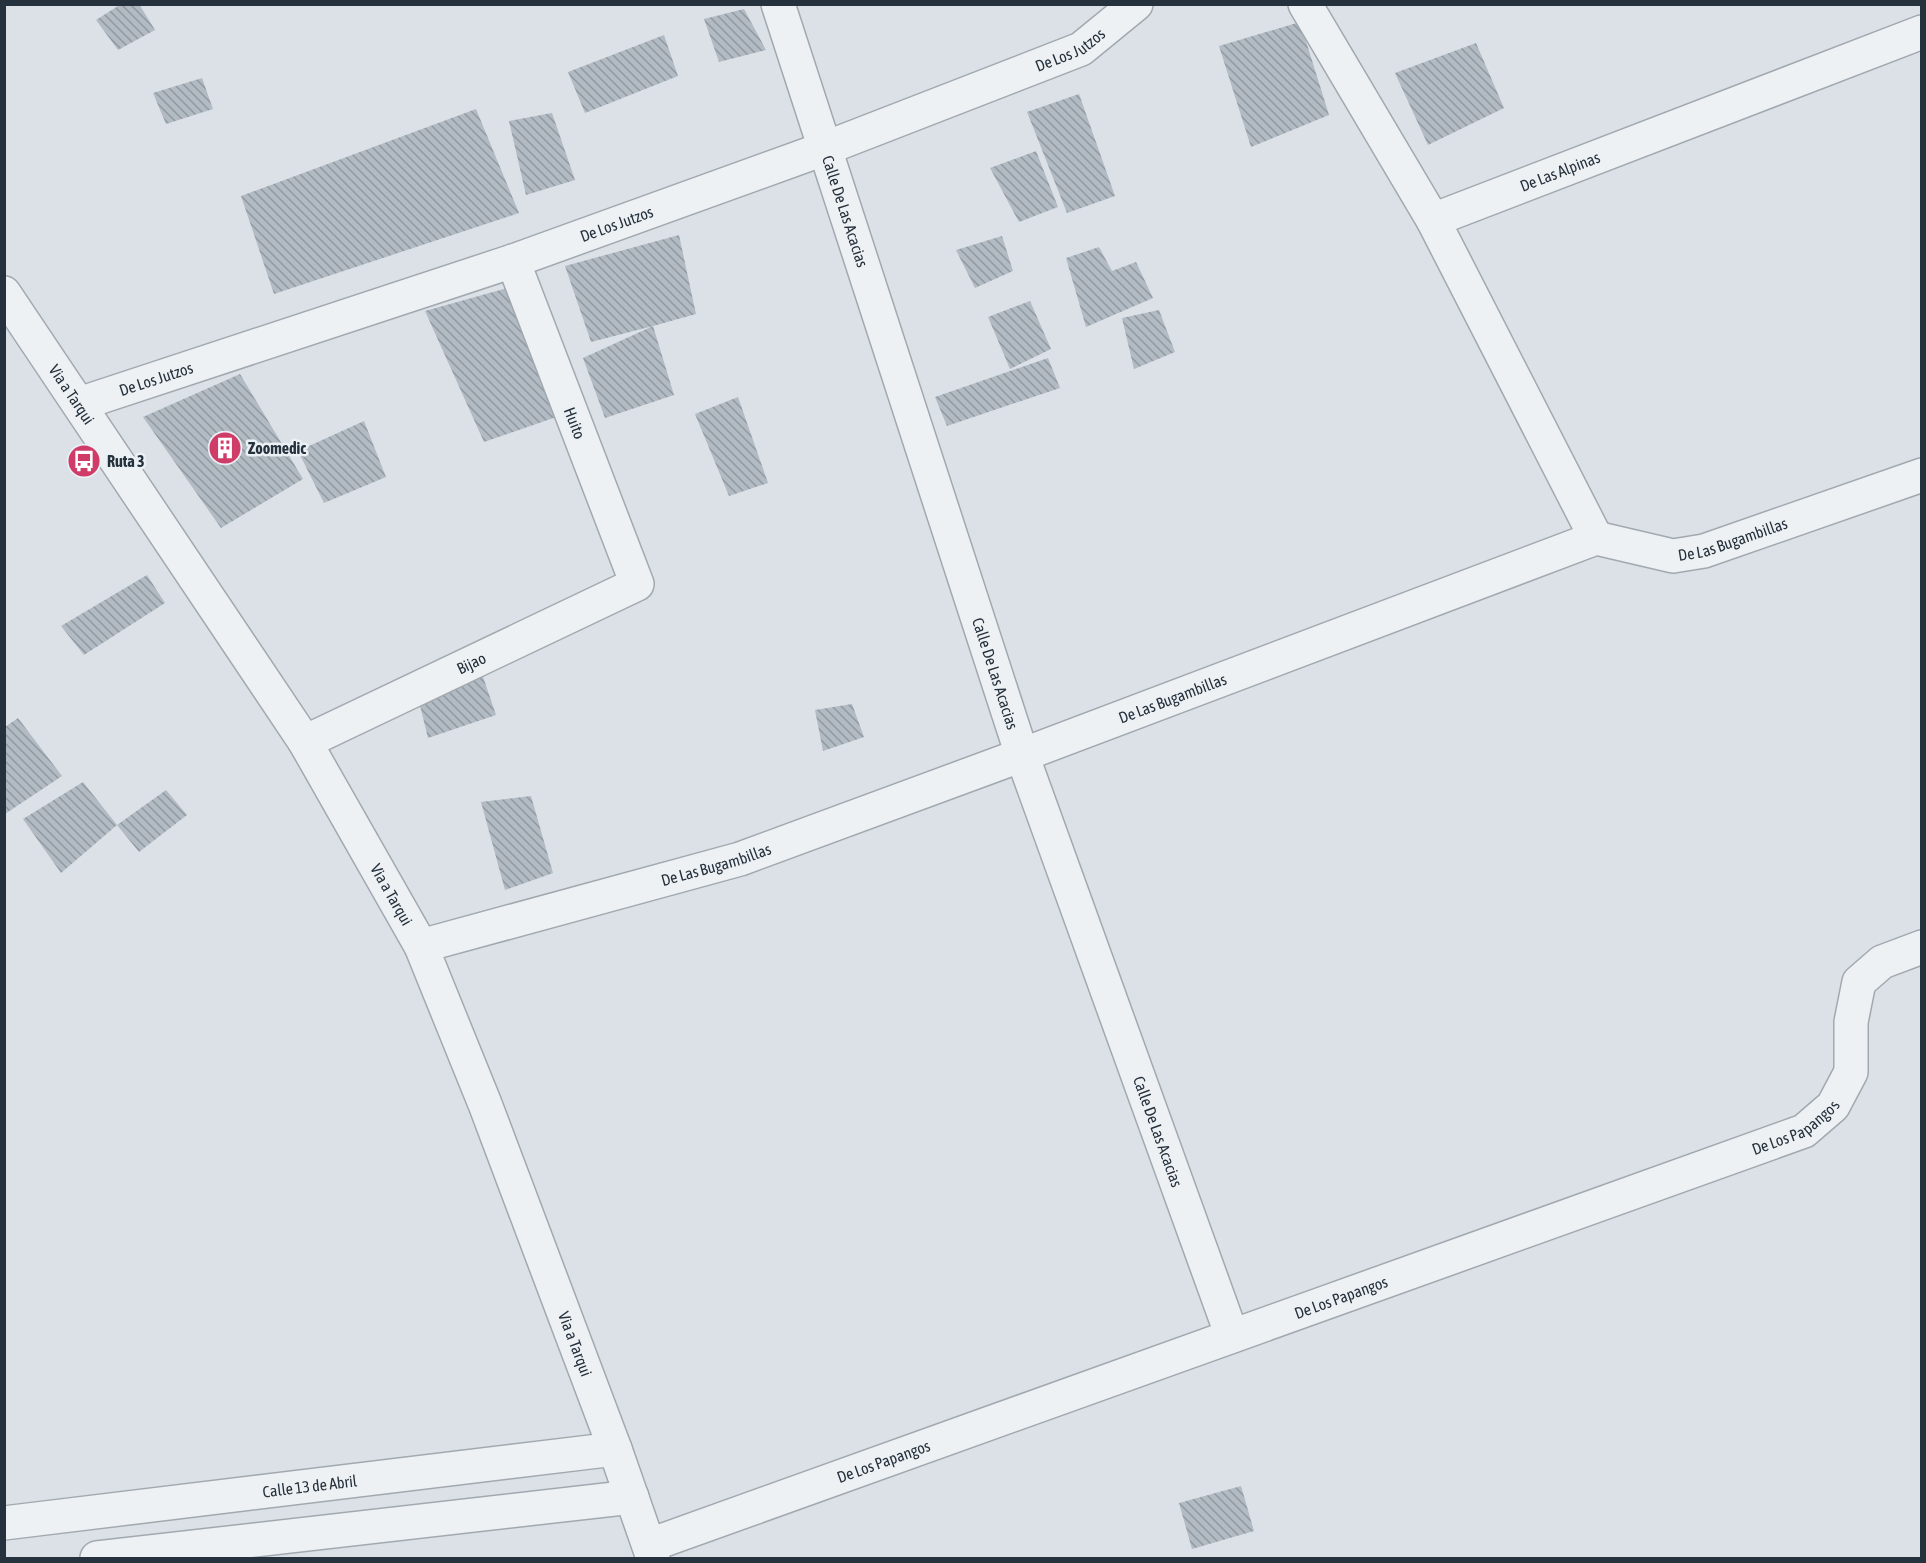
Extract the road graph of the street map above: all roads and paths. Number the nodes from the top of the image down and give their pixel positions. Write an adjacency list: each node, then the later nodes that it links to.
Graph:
1 (778, 4): 5 (street, Calle De Las Acacias)
2 (1136, 4): 5 (street, De Los Jutzos)
3 (1305, 4): 6 (street)
4 (1922, 32): 6 (street, De Las Alpinas)
5 (826, 148): 7 (street, De Los Jutzos); 14 (street, Calle De Las Acacias)
6 (1433, 220): 11 (street)
7 (513, 261): 9 (street, De Los Jutzos); 12 (street, Huito)
8 (4, 293): 9 (street, Via a Tarqui)
9 (79, 404): 13 (street, Via a Tarqui)
10 (1922, 475): 11 (street, De Las Bugambillas)
11 (1596, 538): 14 (street, De Las Bugambillas)
12 (637, 584): 13 (street, Bijao)
13 (305, 742): 15 (street, Via a Tarqui)
14 (1022, 755): 15 (street, De Las Bugambillas); 17 (street, Calle De Las Acacias)
15 (420, 946): 18 (street, Via a Tarqui)
16 (1922, 947): 17 (street, De Los Papangos)
17 (1232, 1336): 22 (street, De Los Papangos)
18 (615, 1449): 19 (street, Via a Tarqui); 20 (street, Calle 13 de Abril)
19 (632, 1497): 21 (street); 22 (street, Via a Tarqui)
20 (4, 1523)
21 (301, 1546): 23 (street)
22 (652, 1552)
23 (97, 1558)

